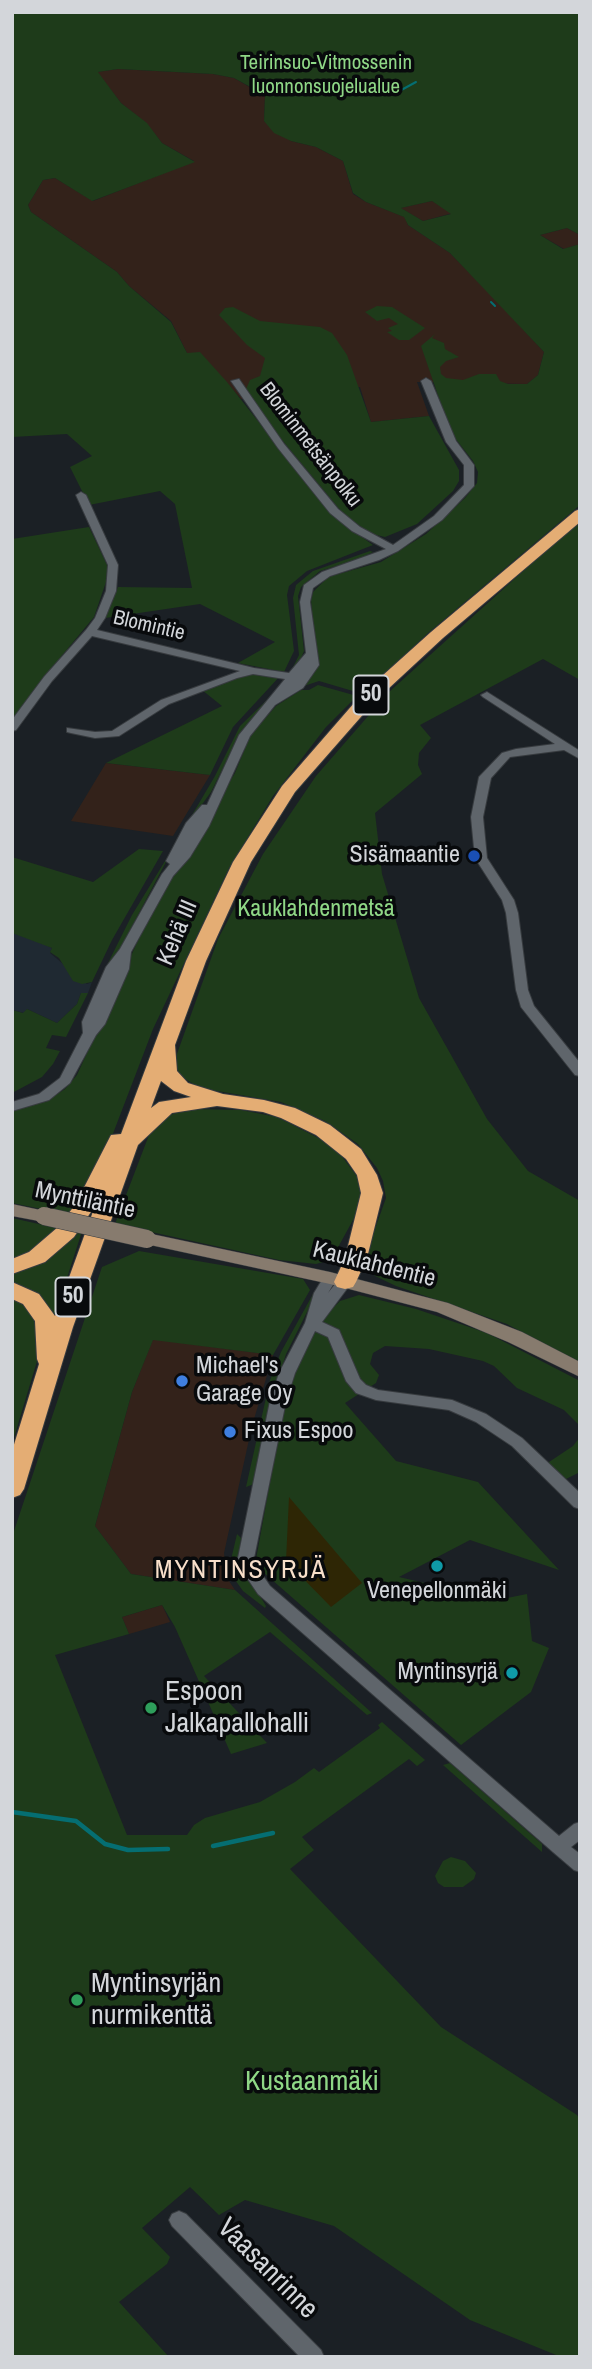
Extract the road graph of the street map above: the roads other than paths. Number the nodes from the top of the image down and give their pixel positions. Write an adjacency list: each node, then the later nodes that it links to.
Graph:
1 (236, 381): 5 (street, Blominmetsänpolku)
2 (426, 382): 5 (street)
3 (81, 495): 6 (street, Blomintie)
4 (580, 514): 14 (highway, Kehä III / 50)
5 (394, 549): 8 (street)
6 (90, 632): 7 (street, Blomintie); 10 (street)
7 (254, 671): 8 (street, Blomintie); 11 (street)
8 (300, 678): 17 (street)
9 (486, 695): 12 (street)
10 (12, 728)
11 (71, 730)
12 (563, 747): 13 (street); 15 (street)
13 (580, 756)
14 (165, 1041): 16 (highway); 18 (highway, Kehä III / 50)
15 (580, 1072)
16 (220, 1100): 19 (highway); 23 (highway)
17 (12, 1107)
18 (139, 1114): 19 (highway, Kehä III / 50); 22 (highway)
19 (127, 1149): 27 (highway, Kehä III / 50)
20 (12, 1210): 21 (street, Mynttiläntie, bridge)
21 (147, 1239): 23 (street, Kauklahdentie)
22 (12, 1267)
23 (338, 1280): 25 (street); 26 (street, Kauklahdentie)
24 (12, 1289): 27 (highway)
25 (312, 1323): 29 (street); 31 (street)
26 (580, 1370)
27 (49, 1372): 28 (highway, Kehä III / 50)
28 (12, 1489)
29 (580, 1503)
30 (580, 1829): 31 (street)
31 (559, 1847): 32 (street)
32 (580, 1865)
33 (180, 2220): 34 (street, Vaasanrinne)
34 (314, 2357)

